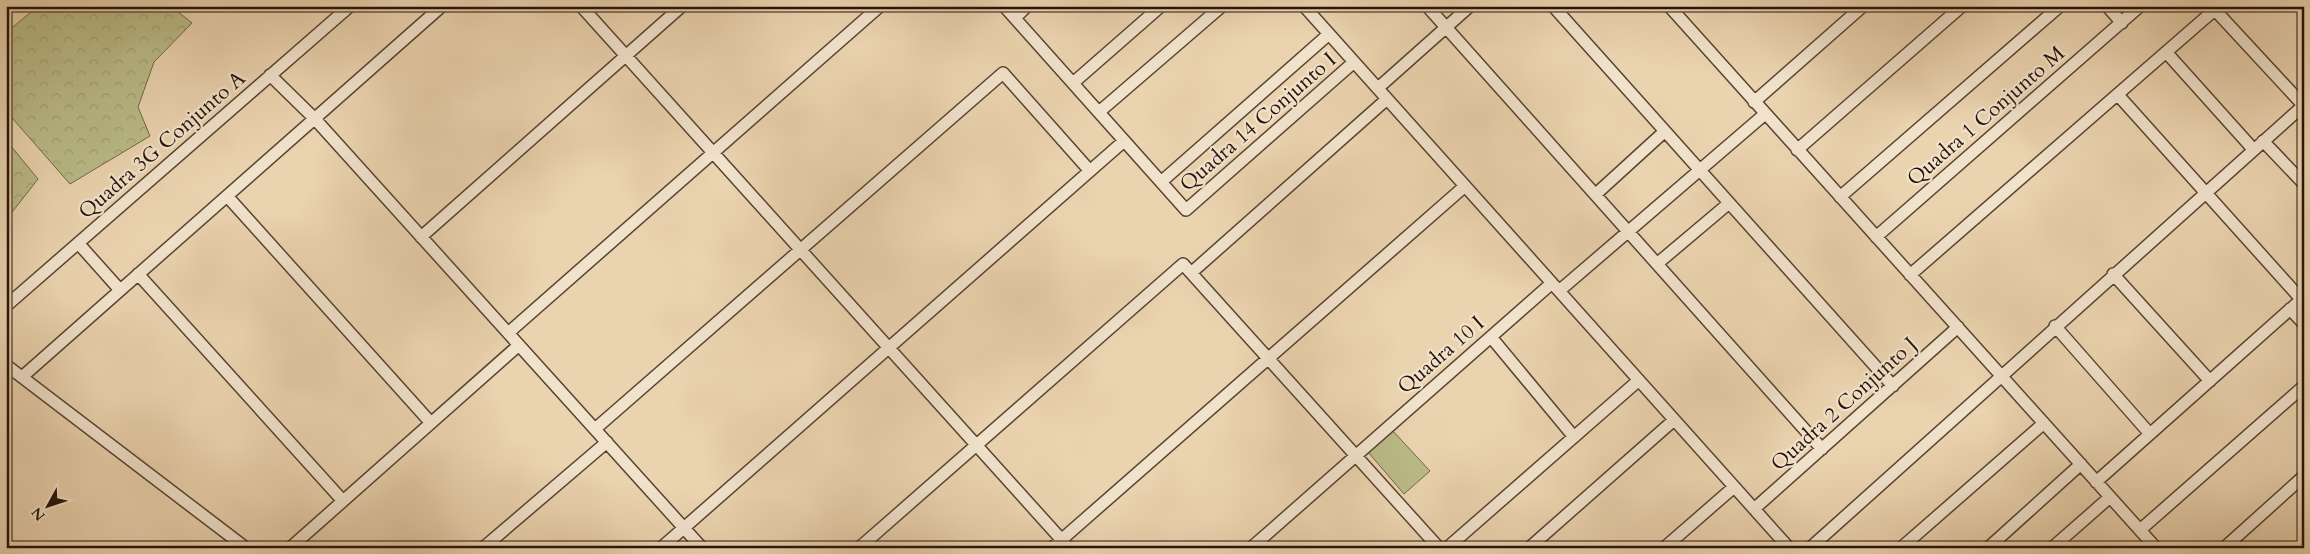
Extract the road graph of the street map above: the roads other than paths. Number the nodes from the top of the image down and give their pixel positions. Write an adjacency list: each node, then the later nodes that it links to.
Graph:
1 (350, 6): 30 (street, Quadra 3G Conjunto A)
2 (442, 6): 39 (street)
3 (581, 6): 28 (street)
4 (682, 6): 28 (street)
5 (880, 6): 45 (street)
6 (1004, 6): 23 (street)
7 (1027, 6): 23 (street)
8 (1161, 6): 31 (street)
9 (1222, 6): 37 (street)
10 (1304, 6): 26 (street)
11 (1428, 6): 25 (street)
12 (1470, 6): 25 (street)
13 (1553, 6): 40 (street)
14 (1669, 6): 35 (street)
15 (1863, 6): 35 (street)
16 (1962, 6): 44 (street)
17 (2060, 6): 54 (street, Quadra 1 Conjunto M)
18 (2106, 6): 24 (street)
19 (2140, 6): 24 (street, Quadra 1 Conjunto M)
20 (2301, 6): 22 (street)
21 (2217, 8): 27 (street); 36 (street)
22 (2304, 9)
23 (1015, 18): 31 (street)
24 (2122, 23): 58 (street, Quadra 1 Conjunto M)
25 (1446, 28): 32 (street); 52 (street)
26 (1329, 34): 29 (street); 48 (street, Quadra 14 Conjunto I)
27 (2166, 52): 33 (street); 43 (street)
28 (626, 56): 45 (street); 57 (street)
29 (1354, 62): 32 (street); 48 (street, Quadra 14 Conjunto I)
30 (270, 75): 39 (street); 59 (street, Quadra 3G Conjunto A)
31 (1073, 83): 37 (street)
32 (1378, 88): 34 (street)
33 (2118, 94): 51 (street); 65 (street)
34 (1387, 99): 50 (street); 62 (street)
35 (1754, 102): 38 (street)
36 (2303, 105): 42 (street)
37 (1099, 112): 41 (street)
38 (1765, 114): 44 (street); 47 (street, Quadra 10 I)
39 (315, 118): 53 (street); 57 (street)
40 (1664, 132): 47 (street); 52 (street)
41 (1124, 141): 46 (street); 48 (street)
42 (2263, 142): 43 (street); 49 (street)
43 (2254, 149): 51 (street)
44 (1797, 150): 54 (street)
45 (713, 153): 60 (street); 74 (street)
46 (1090, 171): 60 (street); 77 (street)
47 (1699, 171): 55 (street); 56 (street, Quadra 10 I)
48 (1161, 182)
49 (2304, 184)
50 (1465, 186): 66 (street); 78 (street)
51 (2205, 192): 64 (street); 68 (street)
52 (1596, 194): 56 (street)
53 (227, 196): 63 (street); 87 (street)
54 (1840, 197): 58 (street)
55 (1728, 204): 61 (street); 84 (street)
56 (1629, 231): 61 (street); 66 (street, Quadra 10 I)
57 (421, 236): 74 (street)
58 (1876, 237): 65 (street)
59 (78, 243): 67 (street); 69 (street, Quadra 3G Conjunto A)
60 (800, 249): 77 (street); 89 (street)
61 (1658, 263): 94 (street)
62 (1187, 269): 78 (street); 93 (street)
63 (138, 274): 67 (street); 101 (street)
64 (2113, 274): 72 (street); 83 (street)
65 (1910, 275): 73 (street)
66 (1556, 287): 75 (street, Quadra 10 I); 82 (street)
67 (120, 290): 81 (street)
68 (2303, 298): 70 (street)
69 (6, 306)
70 (2290, 309): 71 (street); 83 (street)
71 (2304, 324)
72 (2055, 326): 80 (street); 90 (street)
73 (1958, 327): 80 (street); 84 (street, Quadra 2 Conjunto J)
74 (508, 333): 76 (street)
75 (1491, 336): 91 (street); 95 (street, Quadra 10 I)
76 (519, 345): 87 (street); 89 (street)
77 (889, 348): 93 (street); 103 (street)
78 (1268, 358): 95 (street); 105 (street)
79 (6, 365): 81 (street)
80 (2000, 375): 88 (street); 119 (street)
81 (22, 377): 107 (street)
82 (1638, 380): 86 (street); 91 (street)
83 (2210, 381): 90 (street)
84 (1893, 386): 94 (street, Quadra 2 Conjunto J)
85 (2304, 386): 104 (street)
86 (1674, 420): 99 (street); 117 (street)
87 (431, 423): 101 (street)
88 (2044, 423): 96 (street); 120 (street)
89 (595, 429): 92 (street)
90 (2150, 434): 98 (street)
91 (1574, 437): 116 (street)
92 (607, 442): 103 (street); 109 (street)
93 (976, 445): 105 (street); 112 (street)
94 (1822, 449): 102 (street, Quadra 2 Conjunto J)
95 (1356, 455): 114 (street, Quadra 10 I); 115 (street)
96 (2081, 464): 98 (street); 121 (street)
97 (2304, 476): 124 (street)
98 (2096, 482): 100 (street)
99 (1734, 487): 102 (street); 118 (street)
100 (2110, 497): 104 (street); 122 (street)
101 (343, 501): 108 (street)
102 (1754, 509): 106 (street)
103 (684, 528): 110 (street); 111 (street)
104 (2140, 530): 123 (street)
105 (1065, 544): 113 (street)
106 (1787, 547)
107 (246, 548)
108 (290, 548)
109 (483, 548)
110 (661, 548)
111 (702, 548)
112 (859, 548)
113 (1052, 548)
114 (1251, 548)
115 (1439, 548)
116 (1448, 548)
117 (1529, 548)
118 (1664, 548)
119 (1810, 548)
120 (1901, 548)
121 (1988, 548)
122 (2052, 548)
123 (2156, 548)
124 (2224, 548)

